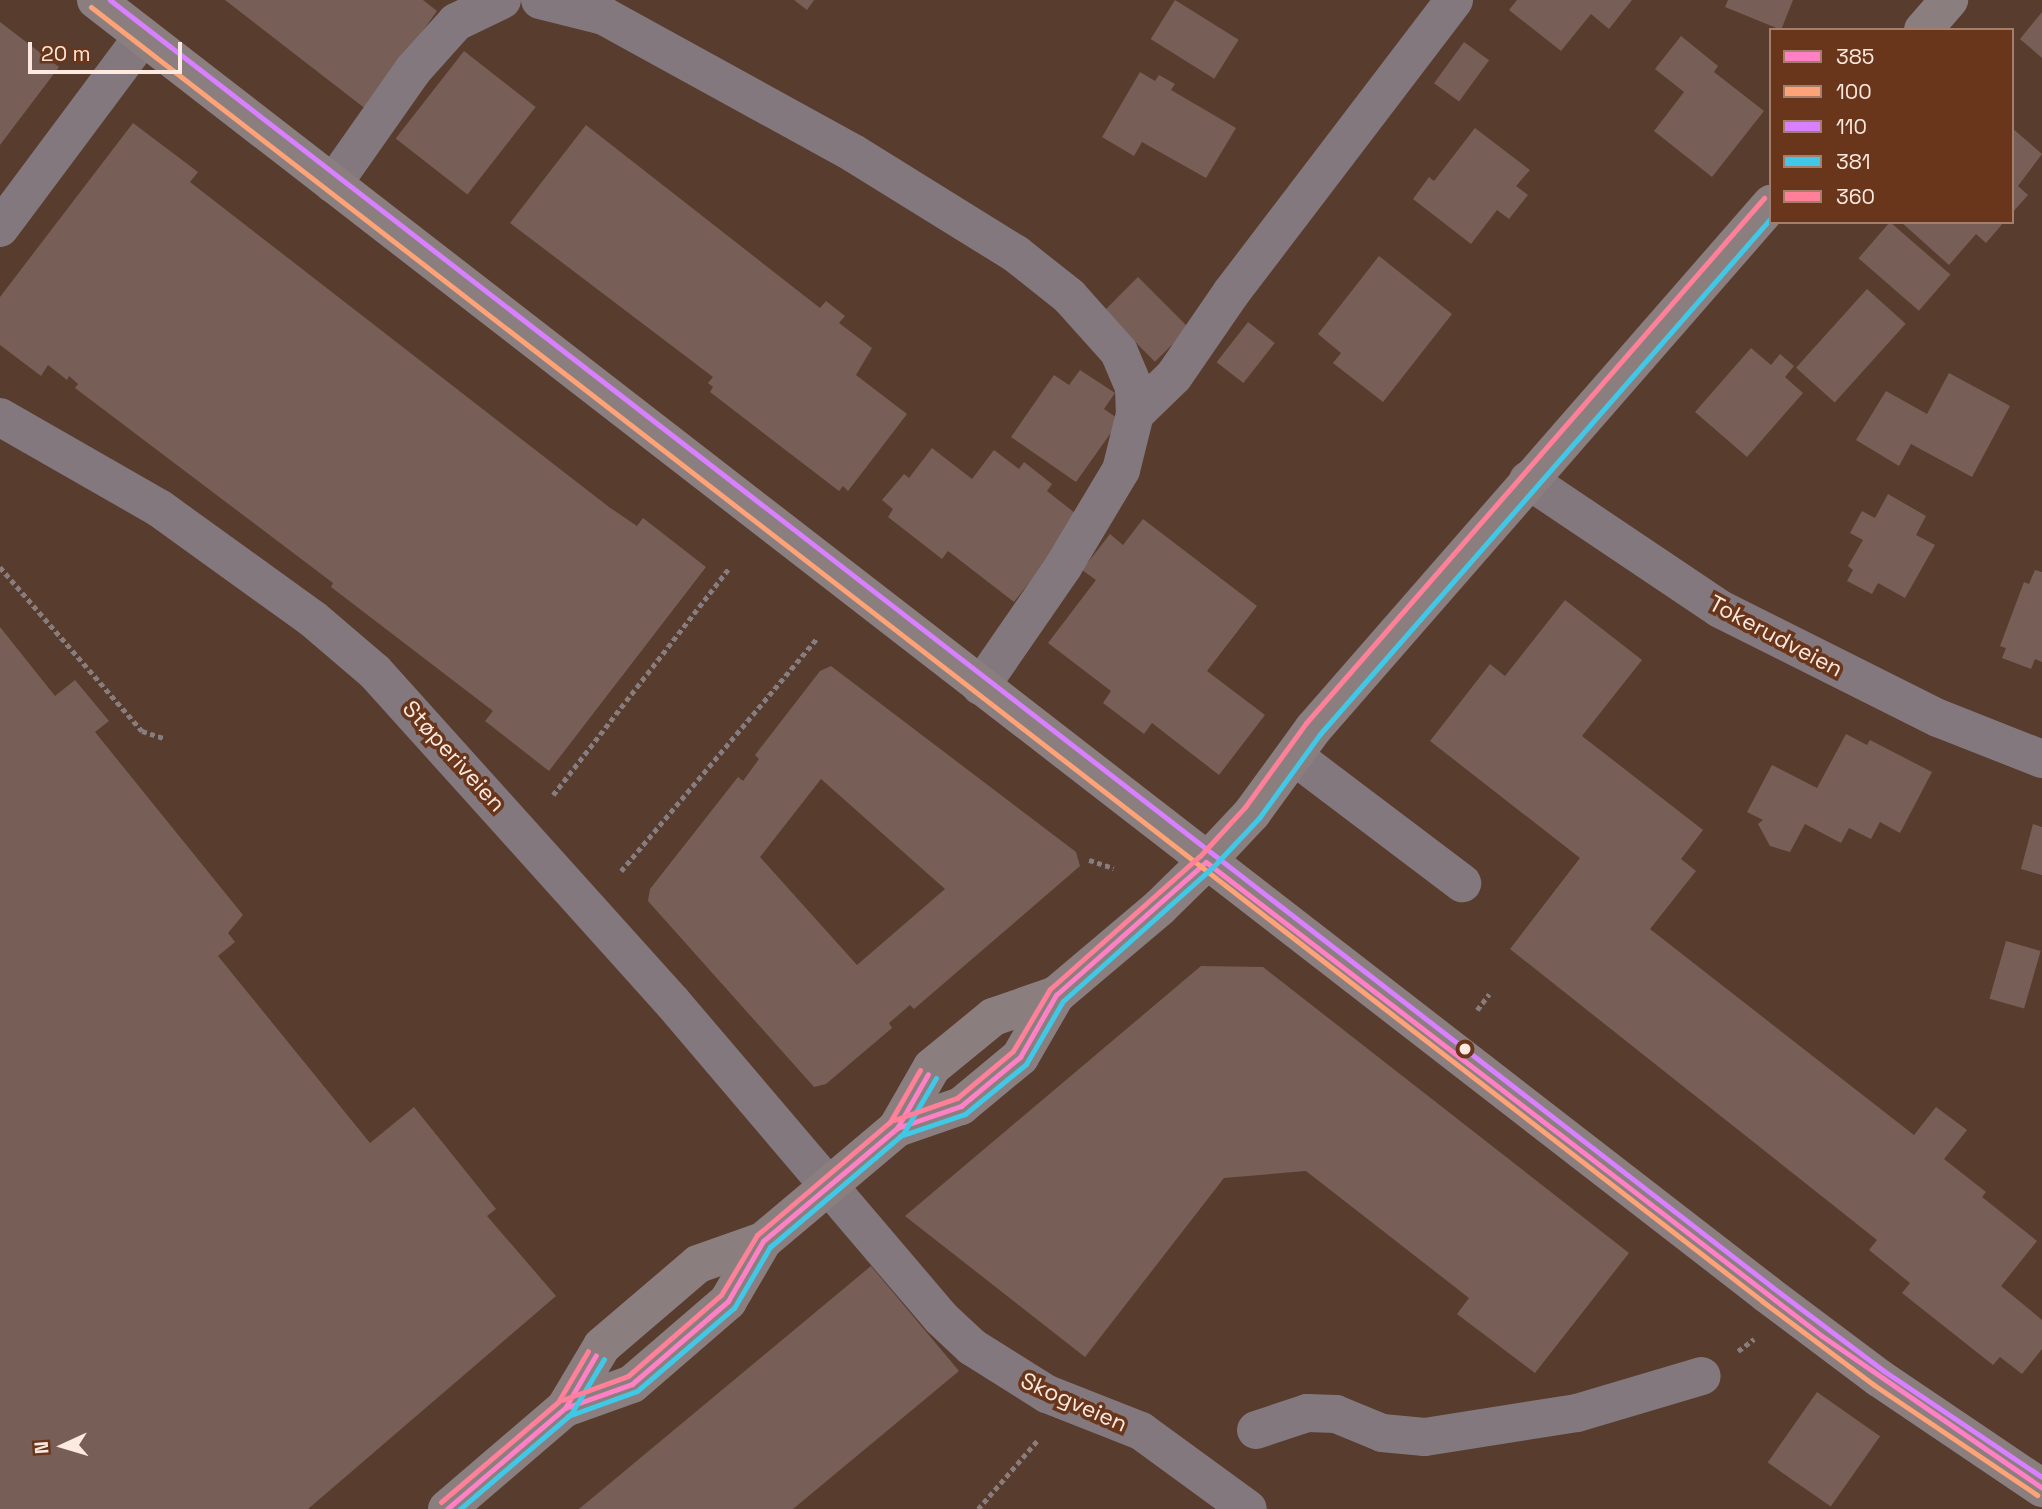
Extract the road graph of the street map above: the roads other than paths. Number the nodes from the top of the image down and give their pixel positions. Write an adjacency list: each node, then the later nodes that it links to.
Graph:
1 (96, 0): 7 (main road)
2 (502, 0): 8 (street)
3 (540, 0): 11 (street)
4 (1454, 0): 11 (street)
5 (1949, 0): 6 (main road)
6 (1925, 28)
7 (143, 36): 8 (main road); 10 (street)
8 (333, 184): 14 (main road)
9 (1769, 206): 13 (main road)
10 (0, 228)
11 (1135, 414): 14 (street)
12 (0, 416): 19 (street, Støperiveien)
13 (1528, 480): 15 (main road); 16 (street, Tokerudveien)
14 (981, 686): 17 (main road)
15 (1294, 756): 17 (main road); 18 (street)
16 (2042, 759)
17 (1206, 862): 19 (main road); 22 (main road)
18 (1462, 883)
19 (828, 1186): 23 (main road); 24 (street, Skogveien)
20 (1702, 1376): 21 (street)
21 (1256, 1430)
22 (2042, 1488)
23 (447, 1509)
24 (1248, 1509)

